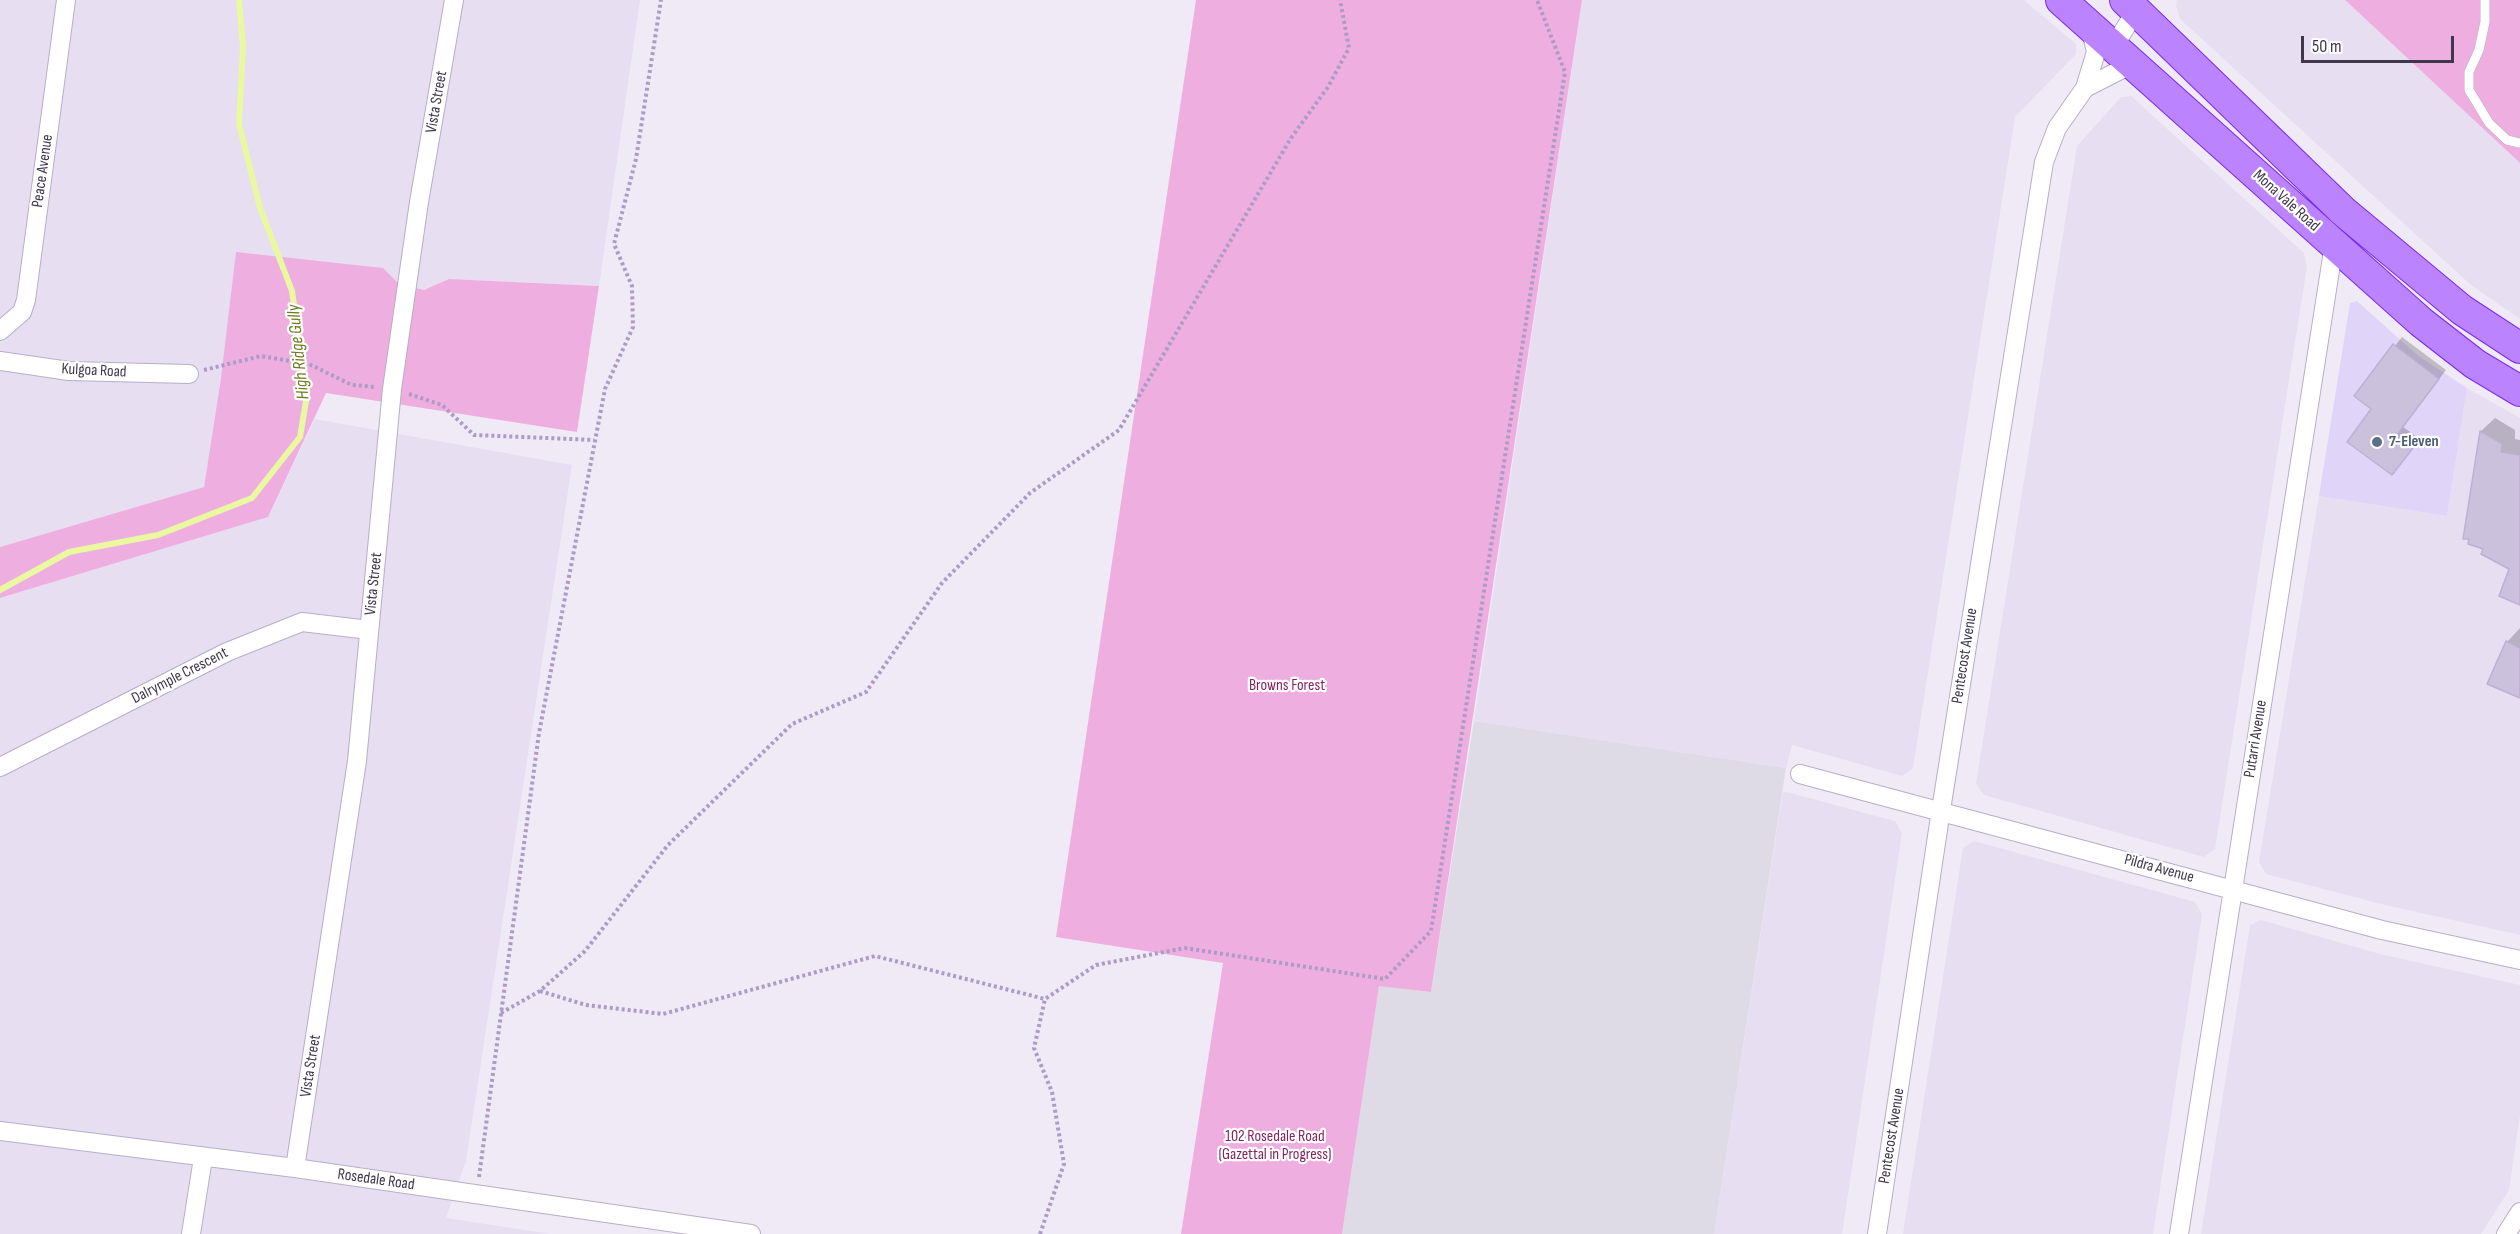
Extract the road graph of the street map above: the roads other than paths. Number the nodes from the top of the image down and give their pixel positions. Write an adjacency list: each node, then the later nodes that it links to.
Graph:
1 (66, 0): 11 (street, Peace Avenue)
2 (454, 0): 16 (street, Vista Street)
3 (2061, 0): 6 (highway, Mona Vale Road)
4 (2485, 0): 9 (lane)
5 (2131, 5): 7 (street); 12 (highway, Mona Vale Road)
6 (2089, 25): 7 (highway, Mona Vale Road); 8 (street, Pentecost Avenue)
7 (2124, 54): 8 (street, Pentecost Avenue); 10 (highway, Mona Vale Road)
8 (2085, 88): 19 (street, Pentecost Avenue)
9 (2520, 143)
10 (2334, 245): 15 (highway, Mona Vale Road); 20 (street, Putarri Avenue)
11 (0, 331)
12 (2520, 348)
13 (0, 361): 14 (street, Kulgoa Road)
14 (189, 374)
15 (2520, 391)
16 (369, 630): 17 (street, Dalrymple Crescent); 24 (street, Vista Street)
17 (0, 767)
18 (1800, 774): 19 (street, Pildra Avenue)
19 (1941, 810): 20 (street, Pildra Avenue); 28 (street, Pentecost Avenue)
20 (2232, 889): 21 (street, Pildra Avenue); 29 (street, Putarri Avenue)
21 (2520, 960)
22 (0, 1131): 23 (street, Rosedale Road)
23 (203, 1158): 24 (street, Rosedale Road); 26 (street)
24 (295, 1168): 27 (street, Rosedale Road)
25 (2520, 1212): 30 (street)
26 (191, 1234)
27 (751, 1234)
28 (1877, 1234)
29 (2179, 1234)
30 (2506, 1234)

